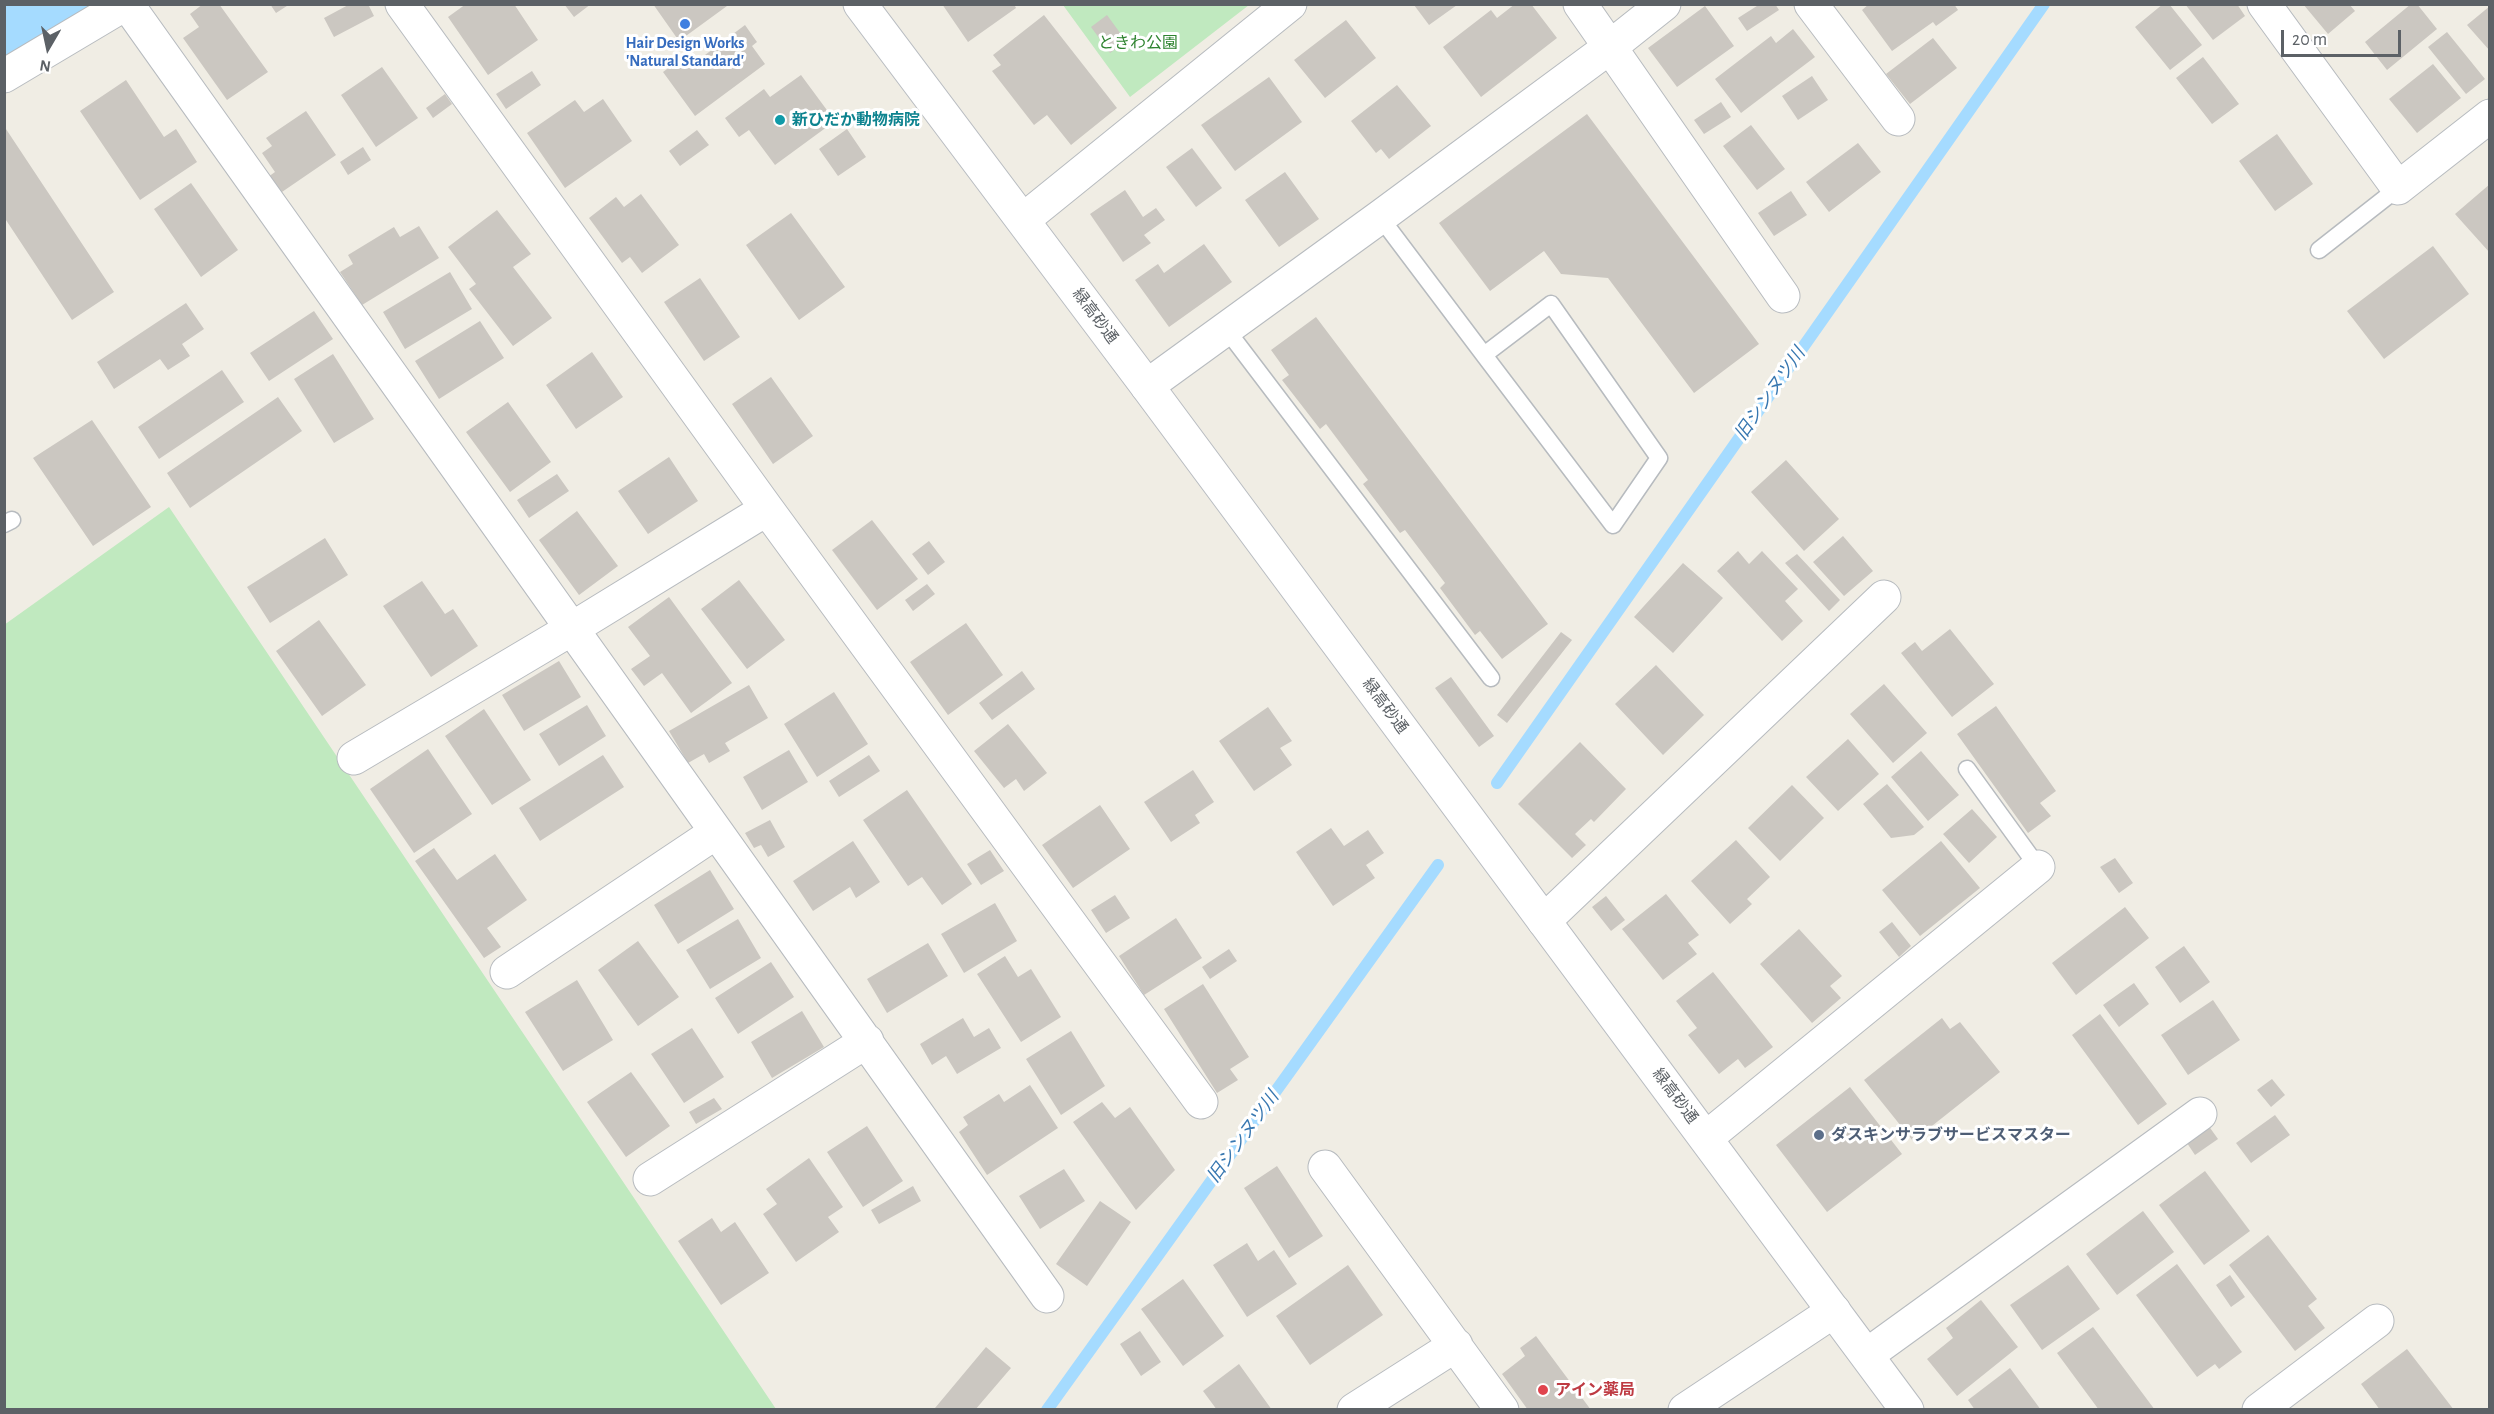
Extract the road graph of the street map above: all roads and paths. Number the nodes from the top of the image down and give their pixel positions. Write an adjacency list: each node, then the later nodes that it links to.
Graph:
1 (126, 4): 10 (street); 23 (street)
2 (402, 4): 21 (street)
3 (860, 4): 15 (street, 緑高砂通)
4 (1290, 4): 15 (street)
5 (1580, 4): 9 (street)
6 (1664, 4): 9 (street)
7 (1811, 4): 12 (street)
8 (2264, 4): 13 (street)
9 (1610, 48): 14 (street); 17 (street)
10 (4, 76)
11 (2490, 116): 13 (street)
12 (1898, 119)
13 (2398, 188): 16 (lane)
14 (1380, 217): 18 (street); 19 (lane)
15 (1023, 220): 20 (street, 緑高砂通)
16 (2319, 250)
17 (1783, 296)
18 (1226, 330): 20 (street); 24 (lane)
19 (1484, 356): 19 (lane)
20 (1147, 386): 29 (street, 緑高砂通)
21 (767, 509): 23 (street); 32 (street)
22 (1884, 597): 29 (street)
23 (573, 628): 25 (street); 27 (street)
24 (1491, 678)
25 (354, 758)
26 (1967, 769): 28 (lane)
27 (715, 833): 30 (street); 31 (street)
28 (2038, 867): 34 (street)
29 (1544, 921): 34 (street, 緑高砂通)
30 (507, 972)
31 (867, 1041): 36 (street); 37 (street)
32 (1201, 1102)
33 (2200, 1114): 41 (street)
34 (1706, 1138): 38 (street, 緑高砂通)
35 (1325, 1167): 40 (street)
36 (650, 1179)
37 (1047, 1296)
38 (1834, 1311): 41 (street, 緑高砂通); 44 (street)
39 (2377, 1321): 46 (street)
40 (1456, 1345): 42 (street); 43 (street)
41 (1867, 1355): 45 (street, 緑高砂通)
42 (1354, 1410)
43 (1502, 1410)
44 (1685, 1410)
45 (1907, 1410)
46 (2259, 1410)

